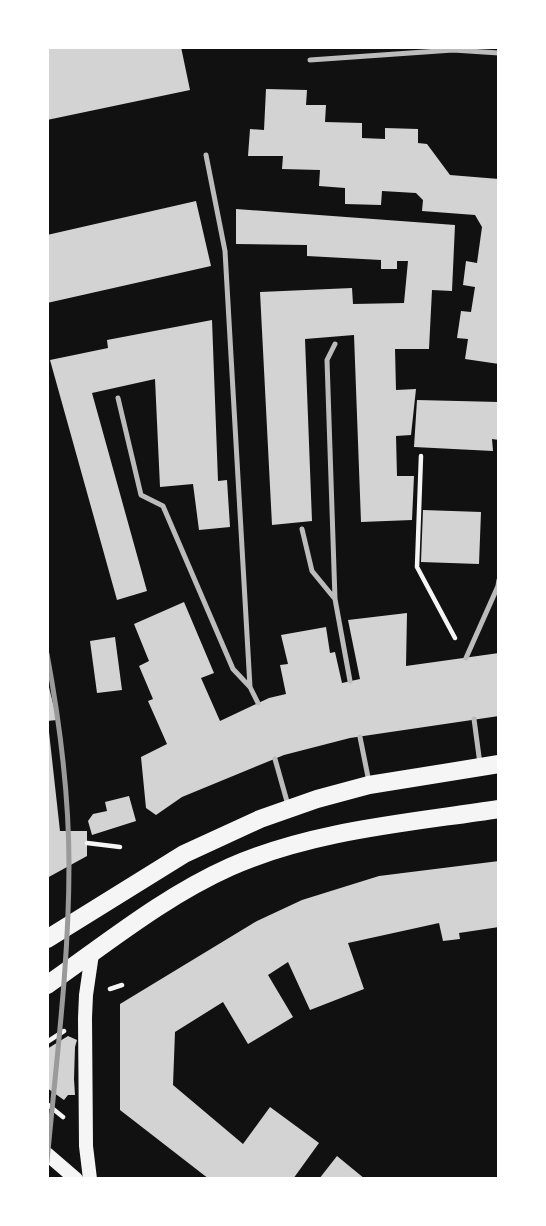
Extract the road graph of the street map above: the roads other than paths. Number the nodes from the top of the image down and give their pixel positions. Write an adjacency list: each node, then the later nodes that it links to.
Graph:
1 (499, 53): 2 (lane)
2 (310, 60)
3 (206, 155): 11 (lane)
4 (335, 344): 8 (lane)
5 (118, 398): 11 (lane)
6 (302, 529): 8 (lane)
7 (499, 580): 9 (lane)
8 (335, 599): 10 (lane)
9 (466, 658)
10 (350, 681)
11 (250, 687): 12 (lane)
12 (258, 703)
13 (474, 719): 16 (lane)
14 (360, 737): 17 (lane)
15 (275, 758): 18 (lane)
16 (490, 766): 17 (main road)
17 (369, 785): 18 (main road)
18 (288, 808): 20 (main road)
19 (499, 809): 21 (main road)
20 (47, 939)
21 (92, 954): 22 (main road); 25 (main road)
22 (47, 985)
23 (47, 1154): 24 (main road)
24 (76, 1179)
25 (90, 1179)

